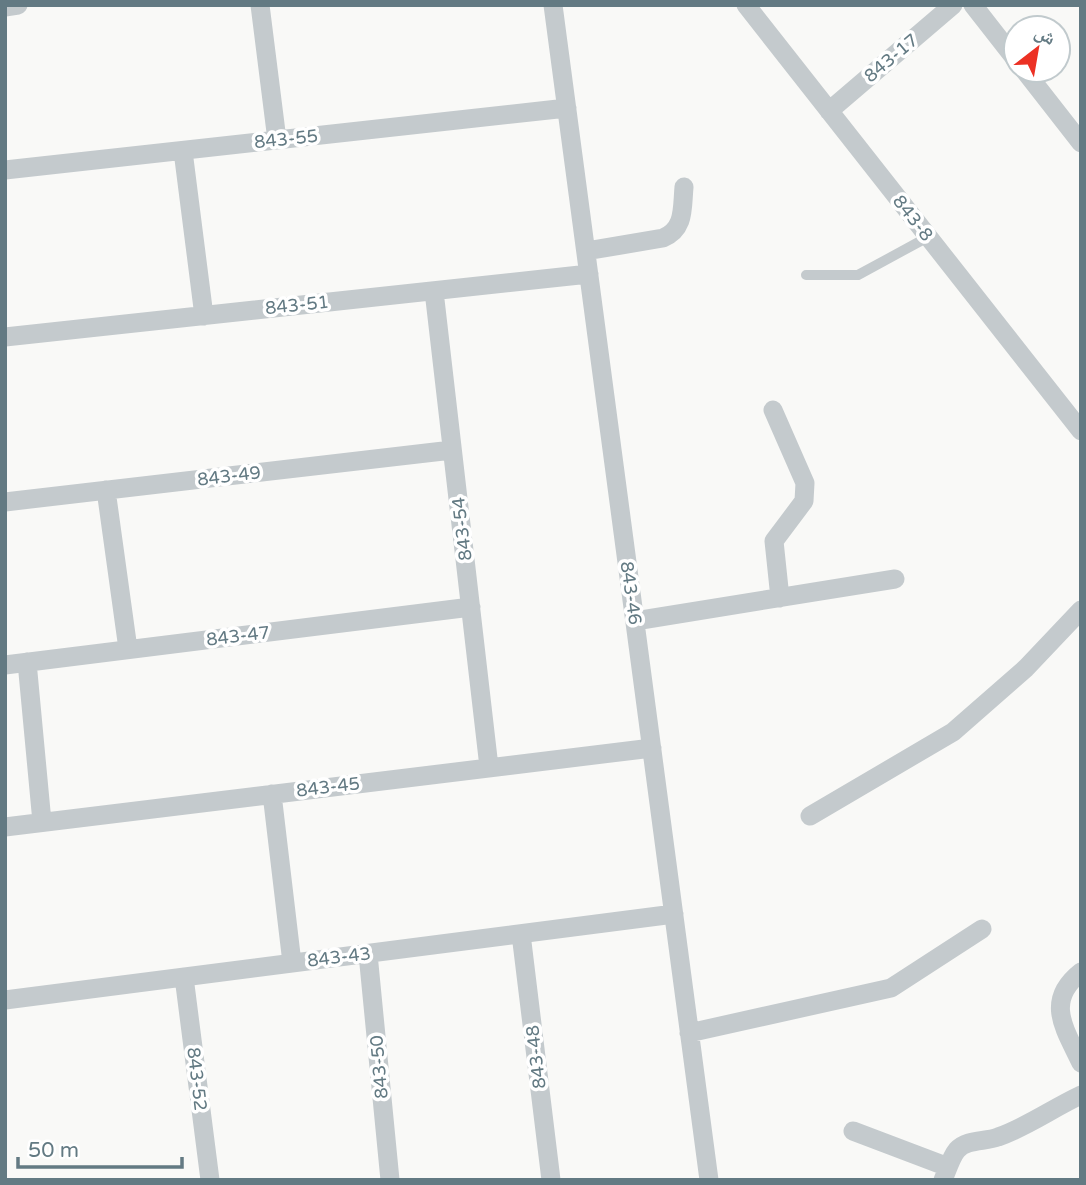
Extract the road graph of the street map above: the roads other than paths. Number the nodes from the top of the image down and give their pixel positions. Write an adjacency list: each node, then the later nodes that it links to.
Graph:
1 (18, 5): 7 (street)
2 (260, 5): 12 (street)
3 (554, 5): 10 (street, 843-46)
4 (746, 5): 11 (street, 843-8)
5 (953, 5): 11 (street, 843-17)
6 (973, 5): 8 (street)
7 (5, 7)
8 (1002, 42)
9 (1035, 84): 13 (street)
10 (567, 108): 12 (street, 843-55); 18 (street, 843-46)
11 (829, 111): 17 (street, 843-8)
12 (277, 140): 14 (street, 843-55)
13 (1081, 143)
14 (183, 150): 15 (street, 843-55); 22 (street)
15 (5, 170)
16 (684, 187): 18 (street)
17 (928, 237): 20 (lane); 25 (street, 843-8)
18 (586, 251): 19 (street, 843-46)
19 (589, 274): 21 (street, 843-51); 33 (street, 843-46)
20 (806, 275)
21 (434, 290): 22 (street, 843-51); 26 (street, 843-54)
22 (204, 316): 23 (street, 843-51)
23 (5, 337)
24 (773, 410): 30 (street)
25 (1081, 431)
26 (453, 450): 27 (street, 843-49); 31 (street, 843-54)
27 (106, 490): 28 (street, 843-49); 34 (street)
28 (5, 502)
29 (895, 579): 30 (street)
30 (780, 598): 33 (street)
31 (471, 607): 34 (street, 843-47); 38 (street, 843-54)
32 (1081, 610): 40 (street)
33 (635, 621): 37 (street, 843-46)
34 (128, 649): 35 (street, 843-47)
35 (27, 662): 36 (street, 843-47); 41 (street)
36 (5, 665)
37 (652, 748): 38 (street, 843-45); 43 (street, 843-46)
38 (489, 768): 39 (street, 843-45)
39 (272, 794): 41 (street, 843-45); 47 (street)
40 (810, 816)
41 (42, 822): 42 (street, 843-45)
42 (5, 827)
43 (674, 914): 45 (street, 843-43); 51 (street, 843-46)
44 (982, 929): 51 (street)
45 (521, 934): 46 (street, 843-43); 58 (street, 843-48)
46 (368, 954): 47 (street, 843-43); 57 (street, 843-50)
47 (292, 963): 49 (street, 843-43)
48 (1081, 972): 52 (street)
49 (184, 978): 50 (street, 843-43); 56 (street, 843-52)
50 (5, 1000)
51 (689, 1033): 59 (street, 843-46)
52 (1081, 1063)
53 (1081, 1095): 55 (street)
54 (853, 1131): 55 (street)
55 (946, 1173)
56 (210, 1180)
57 (390, 1180)
58 (551, 1180)
59 (709, 1180)

